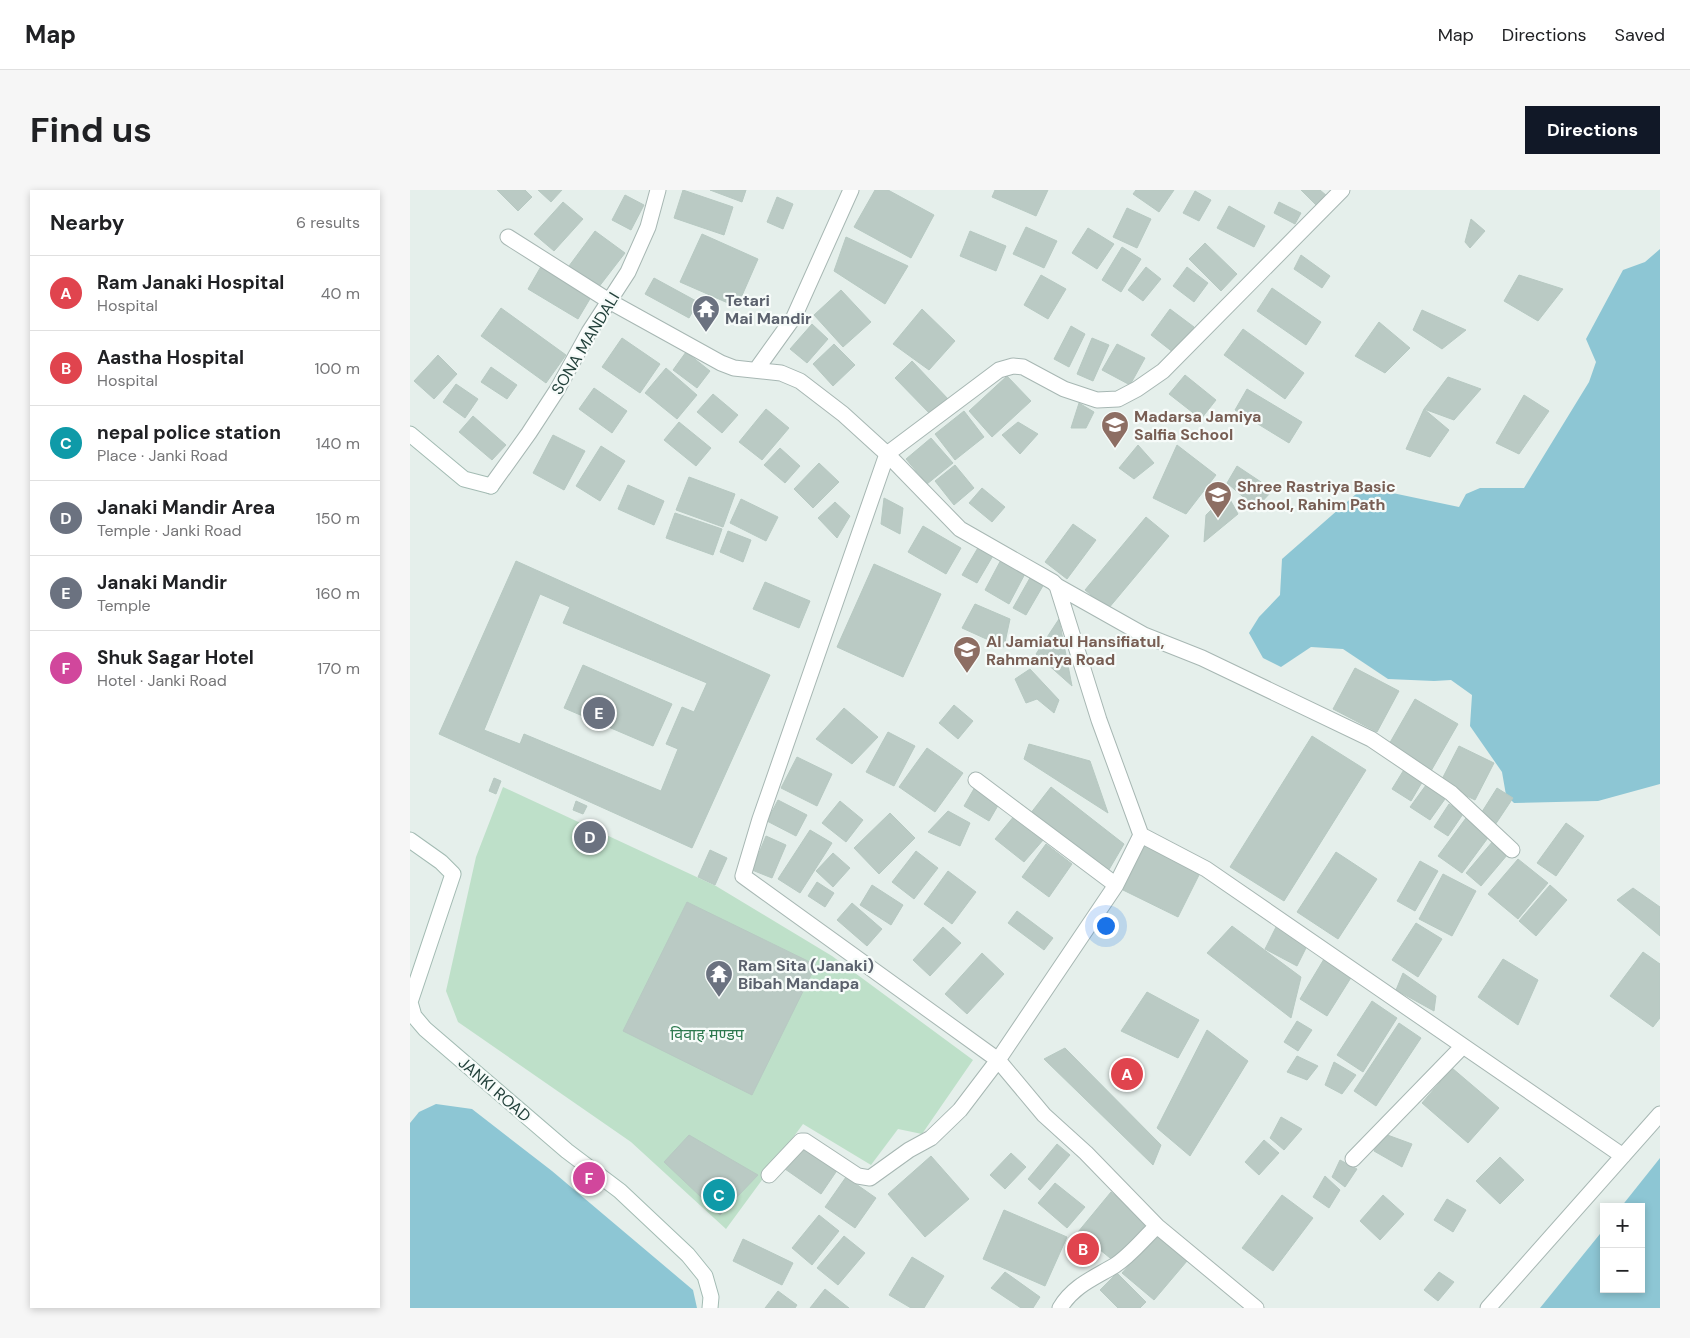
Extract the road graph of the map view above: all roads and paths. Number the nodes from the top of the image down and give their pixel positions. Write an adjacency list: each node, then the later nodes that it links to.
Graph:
1 (658, 190): 5 (street, SONA MANDALI)
2 (851, 190): 6 (street)
3 (1342, 190): 8 (street)
4 (508, 237): 5 (street)
5 (609, 301): 6 (street); 7 (street, SONA MANDALI)
6 (756, 370): 8 (street)
7 (410, 434)
8 (887, 454): 9 (street); 17 (street)
9 (1057, 586): 11 (street); 13 (street)
10 (976, 780): 14 (street)
11 (1141, 835): 14 (street); 16 (street)
12 (410, 840): 15 (street, JANKI ROAD)
13 (1512, 850)
14 (1116, 885): 17 (street)
15 (412, 1018): 23 (street, JANKI ROAD)
16 (1463, 1046): 19 (street); 20 (street)
17 (998, 1060): 21 (street); 22 (street)
18 (1660, 1114): 19 (street)
19 (1623, 1156): 26 (street)
20 (1353, 1159)
21 (769, 1174)
22 (1157, 1226): 24 (street); 25 (street)
23 (710, 1308)
24 (1060, 1308)
25 (1256, 1308)
26 (1488, 1308)

